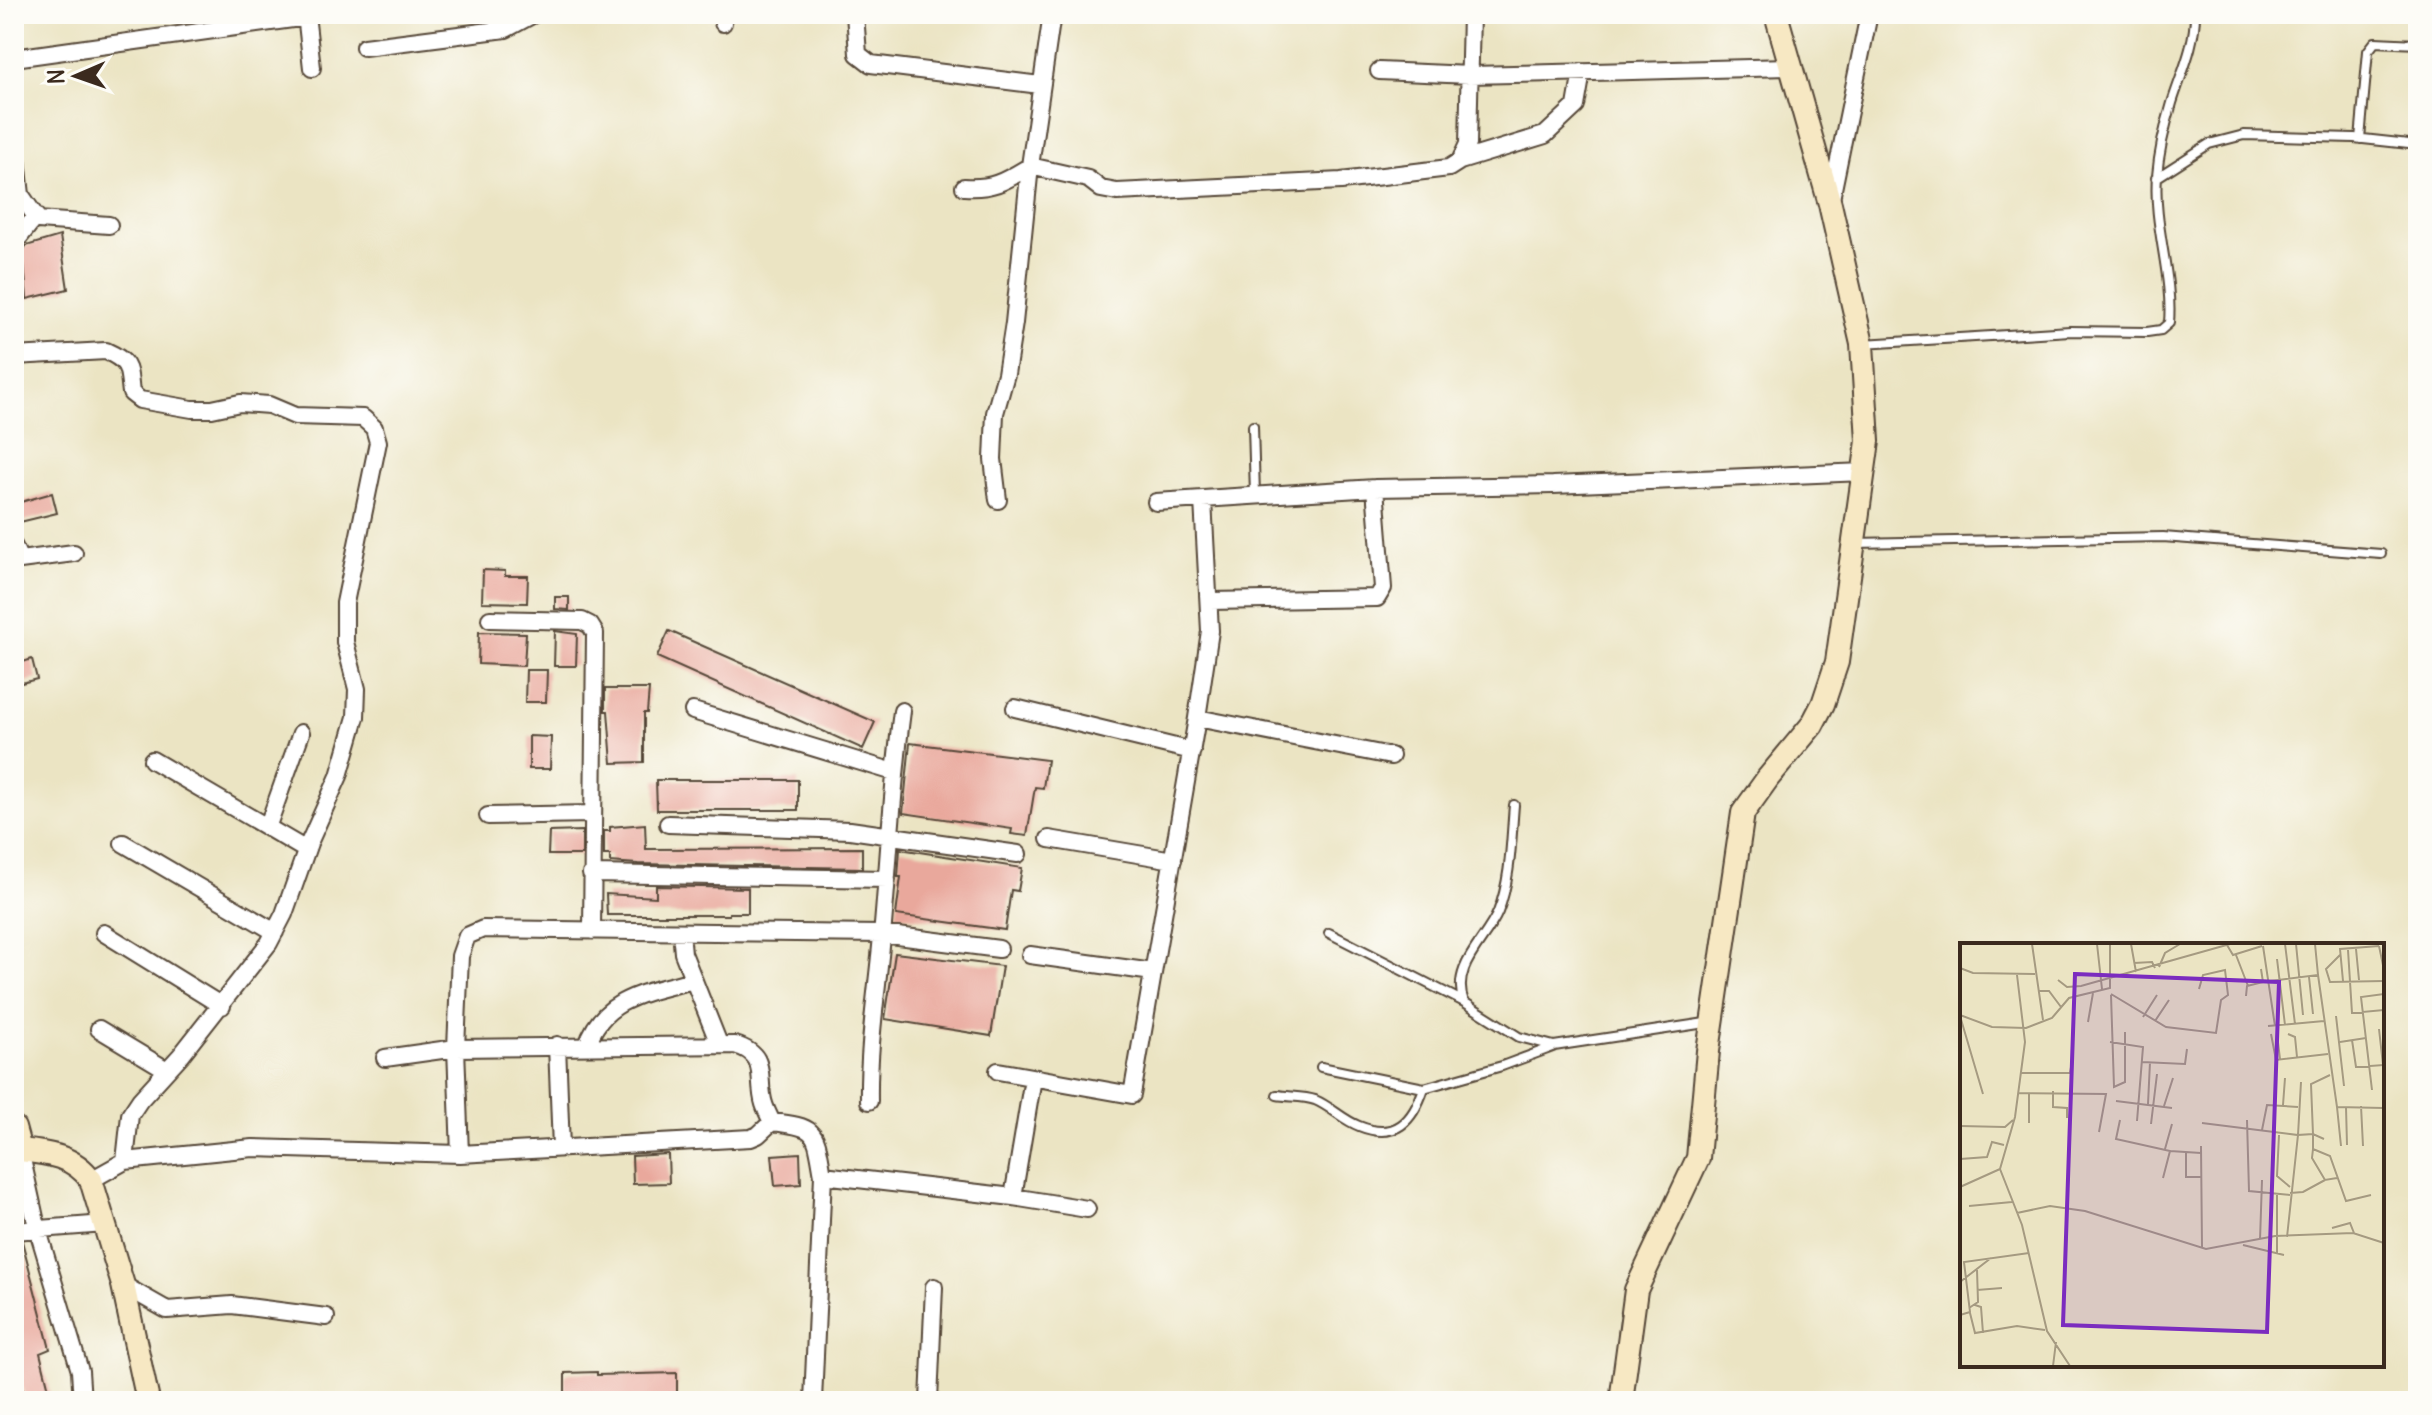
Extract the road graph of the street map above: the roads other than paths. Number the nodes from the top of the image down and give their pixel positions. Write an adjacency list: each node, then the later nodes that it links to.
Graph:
1 (534, 14): 10 (street)
2 (855, 14): 17 (street)
3 (1052, 14): 17 (street)
4 (1471, 14): 16 (street)
5 (1776, 14): 12 (street)
6 (1869, 14): 26 (street)
7 (2195, 14): 24 (lane)
8 (307, 16): 11 (street); 13 (street)
9 (2418, 44): 19 (lane)
10 (364, 47)
11 (14, 58)
12 (1791, 67): 15 (street); 26 (street)
13 (312, 68)
14 (1379, 71): 16 (street)
15 (1582, 72): 16 (street); 21 (street)
16 (1470, 75): 21 (street)
17 (1040, 85): 22 (street)
18 (14, 134): 23 (street)
19 (2360, 139): 20 (lane); 24 (lane)
20 (2418, 145)
21 (1460, 161): 22 (street)
22 (1030, 166): 25 (street); 36 (street)
23 (17, 170): 27 (street)
24 (2156, 178): 30 (lane)
25 (964, 187)
26 (1830, 204): 30 (street)
27 (36, 216): 28 (street); 29 (street)
28 (109, 225)
29 (14, 244)
30 (1862, 344): 33 (street)
31 (14, 356): 62 (street)
32 (1253, 426): 35 (lane)
33 (1864, 472): 34 (street); 39 (street)
34 (1375, 488): 35 (street); 43 (street)
35 (1255, 495): 37 (street)
36 (998, 500)
37 (1203, 500): 38 (street); 43 (street)
38 (1156, 502)
39 (1854, 544): 42 (lane); 79 (street)
40 (14, 547): 41 (street)
41 (74, 553)
42 (2381, 554)
43 (1210, 601): 48 (street)
44 (490, 619): 55 (street)
45 (1015, 708): 50 (street)
46 (693, 711): 53 (street)
47 (902, 711): 53 (street)
48 (1197, 718): 50 (street); 51 (street)
49 (301, 733): 58 (street)
50 (1192, 751): 64 (street)
51 (1391, 756)
52 (152, 760): 58 (street)
53 (894, 772): 59 (street)
54 (1514, 805): 77 (lane)
55 (592, 814): 56 (street); 65 (street)
56 (488, 816)
57 (668, 824): 59 (street)
58 (267, 828): 62 (street)
59 (890, 835): 63 (street); 66 (street)
60 (1049, 839): 64 (street)
61 (123, 843): 68 (street)
62 (306, 850): 68 (street)
63 (1018, 854)
64 (1173, 860): 75 (street)
65 (591, 874): 66 (street); 67 (street)
66 (887, 879): 72 (street)
67 (592, 931): 69 (street); 85 (street)
68 (275, 932): 78 (street)
69 (681, 932): 72 (street); 76 (street)
70 (104, 933): 78 (street)
71 (1329, 933): 77 (lane)
72 (882, 934): 73 (street); 93 (street)
73 (999, 949)
74 (1030, 955): 75 (street)
75 (1153, 972): 90 (street)
76 (693, 980): 81 (street); 83 (street)
77 (1464, 1002): 84 (lane)
78 (222, 1006): 88 (street)
79 (1713, 1022): 84 (lane); 113 (street)
80 (99, 1029): 88 (street)
81 (719, 1044): 83 (street); 94 (street)
82 (557, 1045): 83 (street); 85 (street); 96 (street)
83 (587, 1046)
84 (1554, 1046): 91 (lane)
85 (456, 1048): 86 (street); 97 (street)
86 (385, 1058)
87 (1321, 1067): 91 (lane)
88 (167, 1070): 98 (street)
89 (998, 1071): 90 (street)
90 (1033, 1078): 101 (street)
91 (1424, 1088): 92 (lane)
92 (1277, 1095)
93 (869, 1101)
94 (772, 1122): 96 (street); 100 (street)
95 (16, 1143): 99 (street); 104 (street)
96 (561, 1148): 97 (street)
97 (460, 1154): 98 (street)
98 (125, 1161): 99 (street)
99 (88, 1175): 103 (street)
100 (823, 1175): 101 (street); 111 (street)
101 (1013, 1197): 102 (street)
102 (1087, 1209)
103 (105, 1224): 104 (street); 106 (street)
104 (37, 1227): 105 (street); 109 (street)
105 (14, 1231)
106 (123, 1285): 108 (street); 110 (street)
107 (934, 1287): 112 (street)
108 (326, 1317)
109 (82, 1401)
110 (148, 1401)
111 (813, 1401)
112 (929, 1401)
113 (1621, 1401)

